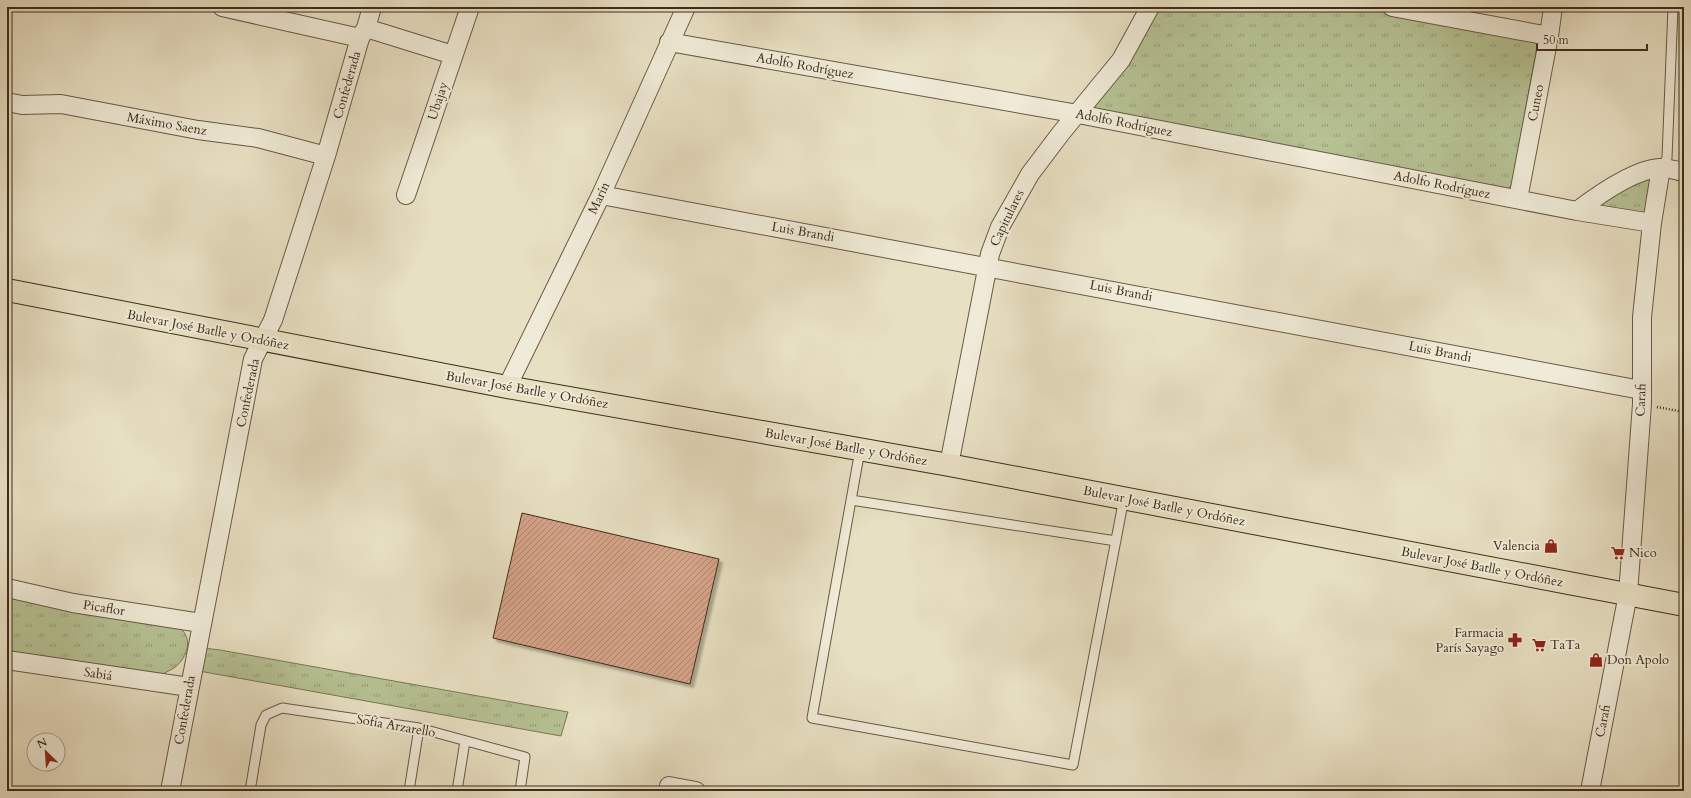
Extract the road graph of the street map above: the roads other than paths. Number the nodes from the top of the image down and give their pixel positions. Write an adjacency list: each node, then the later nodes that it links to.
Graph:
1 (222, 7): 9 (street)
2 (372, 7): 9 (street, Confederada)
3 (470, 7): 12 (street, Ubajay)
4 (686, 7): 11 (street, Marín)
5 (1150, 7): 14 (street, Capitulares)
6 (1392, 7): 10 (street)
7 (1553, 7): 10 (street, Cuneo)
8 (1673, 7): 16 (lane, Carafi)
9 (363, 33): 12 (street); 15 (street, Confederada)
10 (1549, 36): 20 (street, Cuneo)
11 (669, 42): 14 (street, Adolfo Rodríguez); 19 (street, Marín)
12 (453, 55): 18 (street, Ubajay)
13 (7, 102): 15 (street, Máximo Saenz)
14 (1078, 114): 20 (street, Adolfo Rodríguez); 23 (street, Capitulares)
15 (326, 156): 25 (street, Confederada)
16 (1661, 168): 17 (street); 21 (street); 22 (street, Carafi)
17 (1684, 172)
18 (406, 195)
19 (601, 195): 23 (street, Luis Brandi); 26 (street, Marín)
20 (1518, 199): 21 (street, Adolfo Rodríguez)
21 (1577, 211): 22 (street, Adolfo Rodríguez)
22 (1652, 223): 27 (street, Carafi)
23 (987, 266): 27 (street, Luis Brandi); 29 (street, Capitulares)
24 (7, 290): 25 (main road, Bulevar José Batlle y Ordóñez)
25 (263, 340): 26 (main road, Bulevar José Batlle y Ordóñez); 36 (street, Confederada)
26 (506, 387): 28 (main road, Bulevar José Batlle y Ordóñez)
27 (1642, 397): 34 (street, Carafi)
28 (860, 450): 29 (main road, Bulevar José Batlle y Ordóñez); 31 (lane)
29 (949, 466): 30 (main road, Bulevar José Batlle y Ordóñez)
30 (1124, 498): 32 (lane); 34 (main road, Bulevar José Batlle y Ordóñez)
31 (851, 500): 32 (lane); 32 (lane)
32 (1116, 541)
33 (7, 588): 36 (street, Picaflor)
34 (1628, 594): 35 (main road, Bulevar José Batlle y Ordóñez); 48 (street, Carafi)
35 (1684, 605)
36 (201, 623): 38 (street, Confederada)
37 (7, 660): 38 (street, Sabiá)
38 (189, 687): 42 (street, Confederada)
39 (419, 728): 40 (lane, Sofía Arzarello); 43 (lane, Sofía Arzarello); 44 (lane)
40 (465, 741): 45 (lane); 46 (lane, Sofía Arzarello)
41 (669, 786): 47 (street)
42 (170, 791)
43 (250, 791)
44 (409, 791)
45 (457, 791)
46 (520, 791)
47 (696, 791)
48 (1590, 791)

